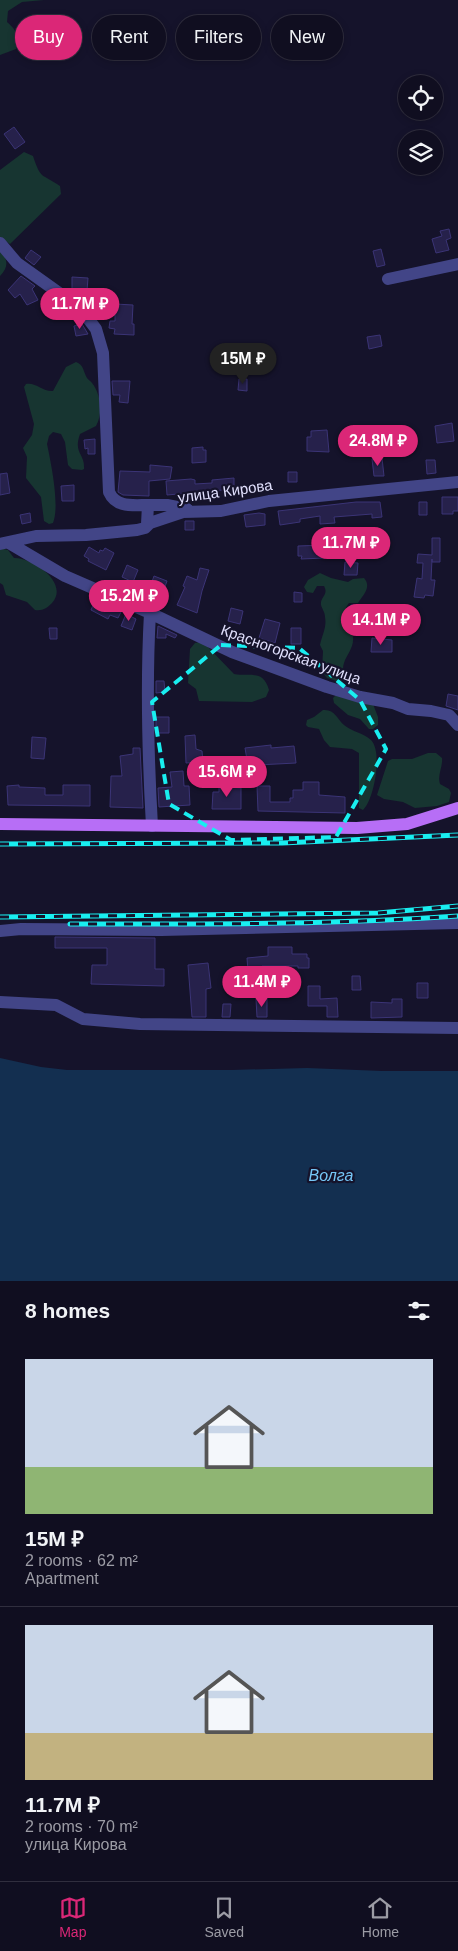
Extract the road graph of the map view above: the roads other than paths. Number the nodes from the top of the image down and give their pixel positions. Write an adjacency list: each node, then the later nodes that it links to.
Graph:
1 (0, 243): 5 (street)
2 (458, 264): 3 (street)
3 (388, 279)
4 (458, 482): 6 (street, улица Кирова)
5 (148, 505): 6 (street); 7 (street)
6 (195, 511): 7 (street, улица Кирова)
7 (147, 524): 8 (street, улица Кирова)
8 (4, 544): 9 (street, Красногорская улица)
9 (150, 613): 10 (street, Красногорская улица); 13 (street)
10 (458, 725)
11 (458, 808): 13 (main road)
12 (0, 824): 13 (main road)
13 (152, 826)
14 (458, 923): 15 (street)
15 (0, 931)
16 (0, 1002): 17 (street)
17 (458, 1028)

